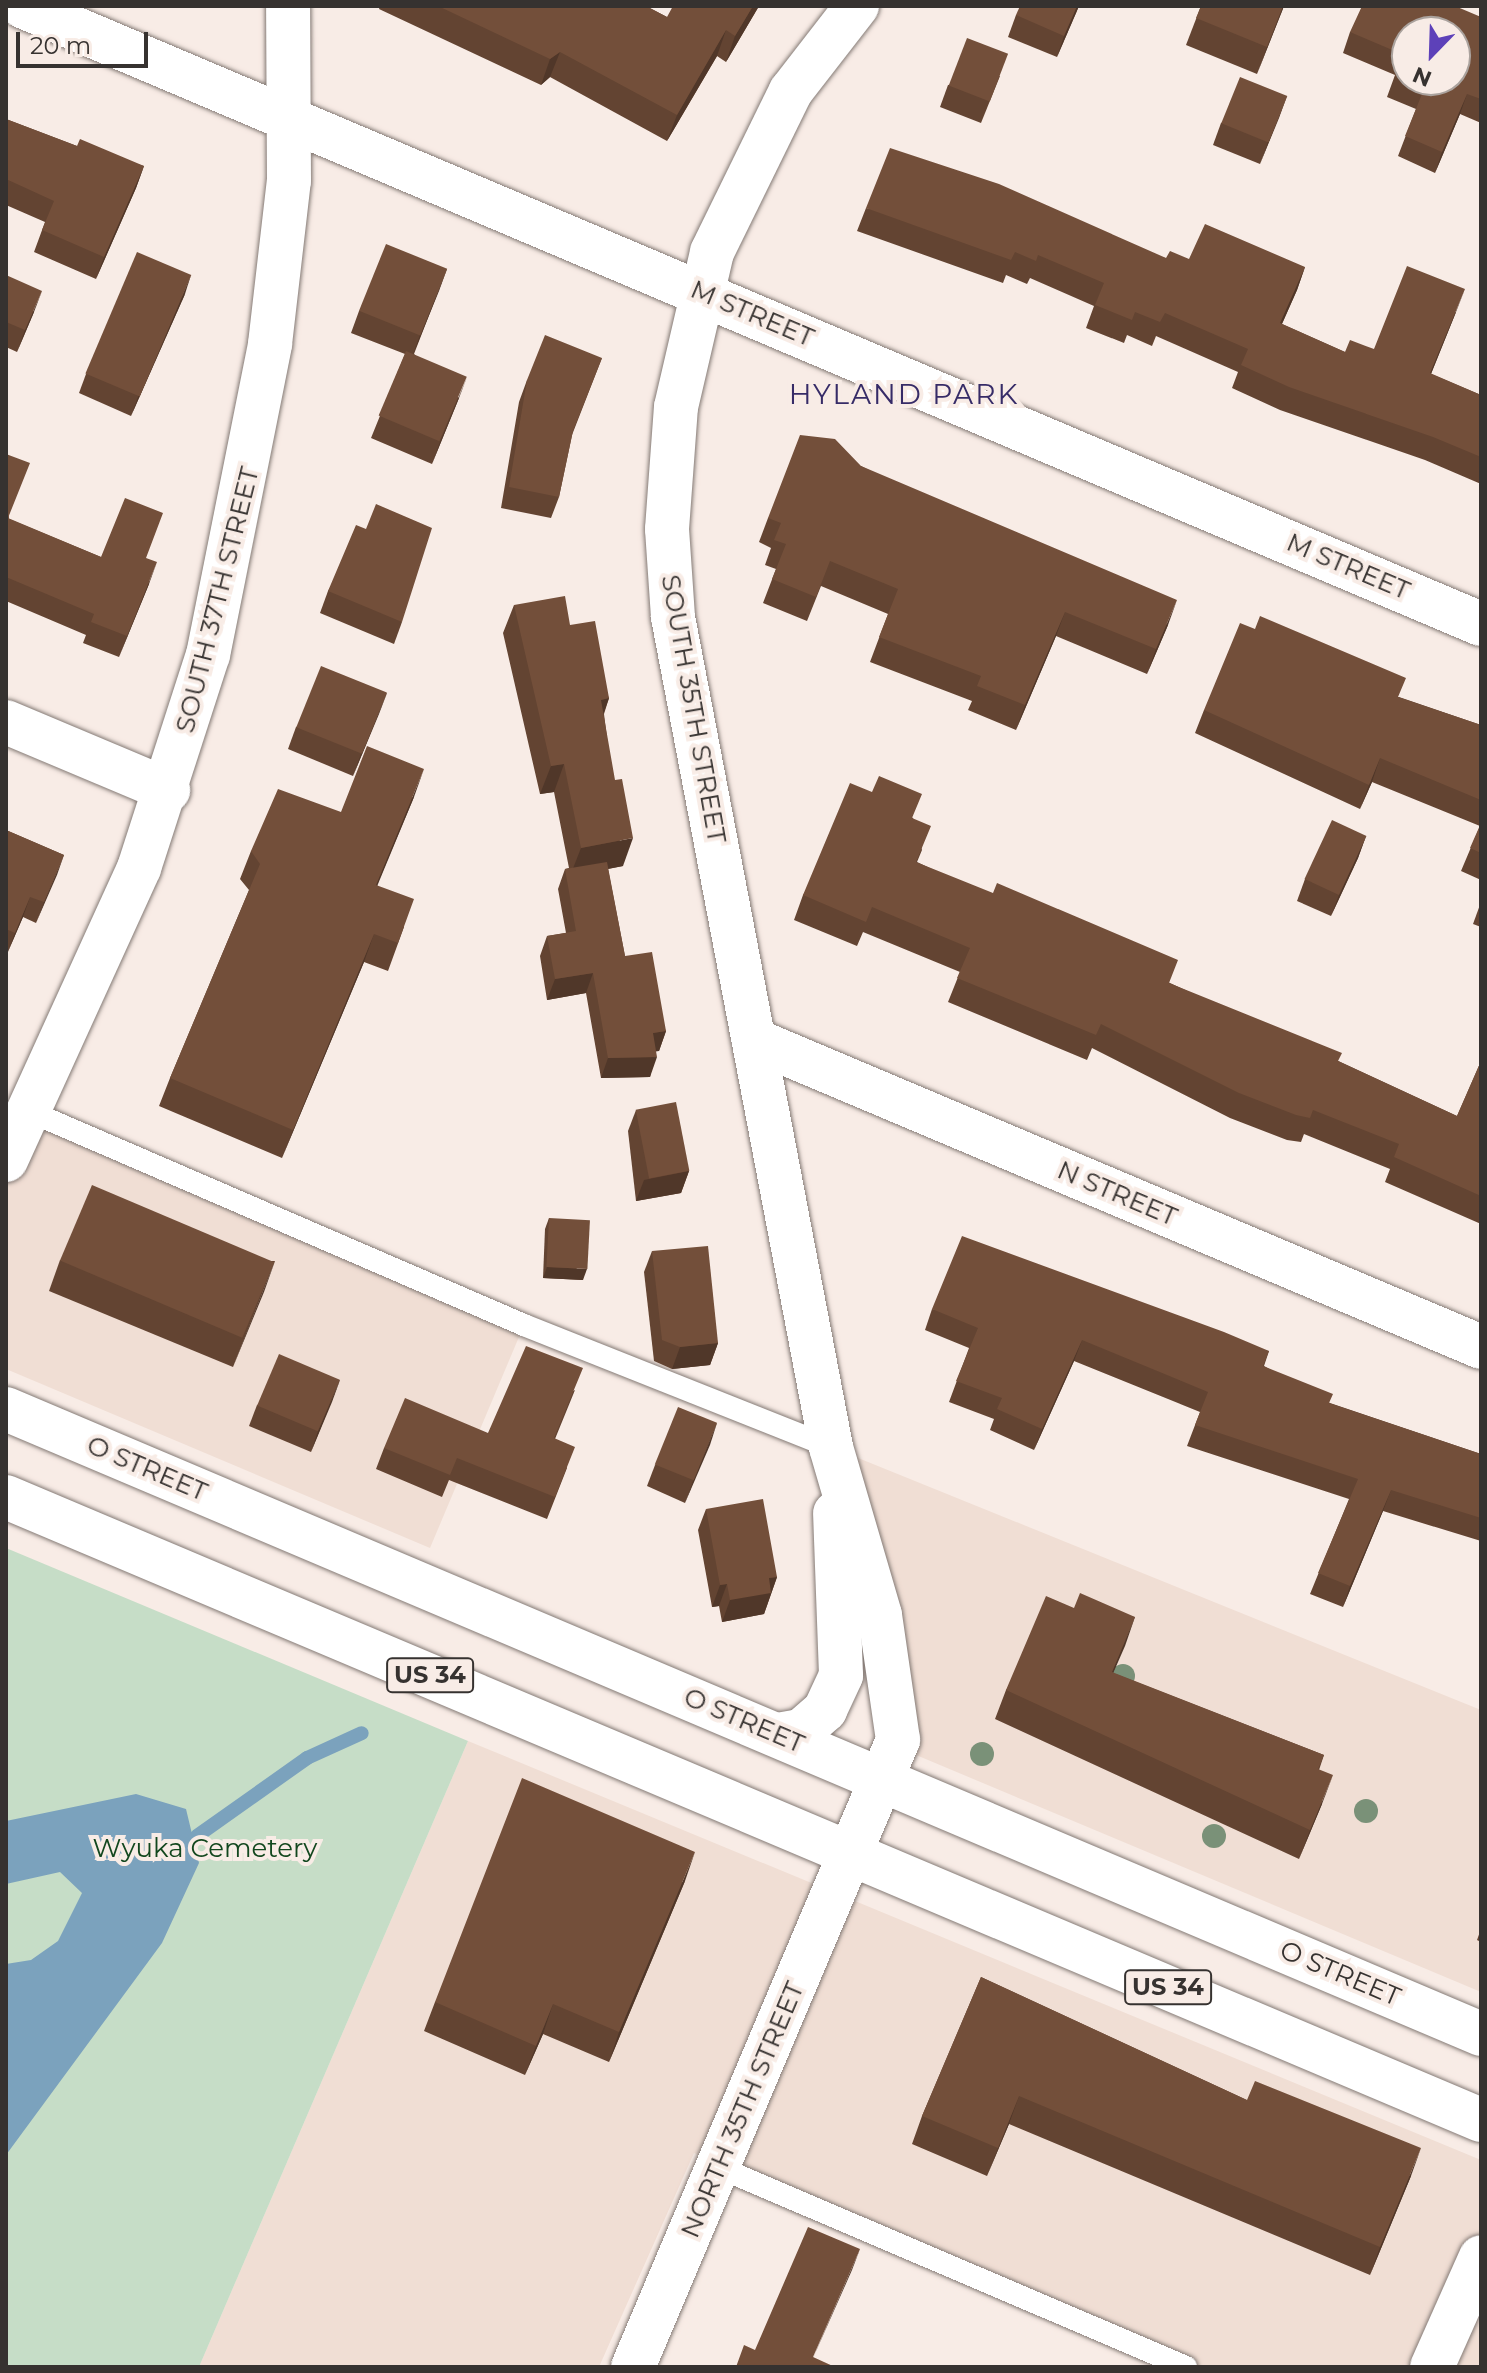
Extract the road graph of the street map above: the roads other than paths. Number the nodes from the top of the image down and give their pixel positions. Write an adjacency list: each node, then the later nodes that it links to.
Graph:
1 (22, 6): 4 (street, M STREET)
2 (288, 6): 4 (street, SOUTH 37TH STREET)
3 (857, 6): 5 (street, SOUTH 35TH STREET)
4 (287, 118): 5 (street, M STREET); 8 (street, SOUTH 37TH STREET)
5 (703, 294): 6 (street, M STREET); 9 (street, SOUTH 35TH STREET)
6 (1481, 624)
7 (6, 722): 8 (street)
8 (168, 790): 10 (street, SOUTH 37TH STREET)
9 (754, 1040): 12 (street, N STREET); 14 (street, SOUTH 35TH STREET)
10 (31, 1112): 11 (street, SOUTH 37TH STREET); 14 (lane)
11 (6, 1160)
12 (1481, 1347)
13 (6, 1409): 16 (street, O STREET)
14 (831, 1447): 16 (street, SOUTH 35TH STREET); 17 (street, SOUTH 35TH STREET)
15 (6, 1497): 18 (street, US 34)
16 (778, 1735): 17 (street, O STREET)
17 (885, 1781): 18 (street, SOUTH 35TH STREET); 19 (street, O STREET)
18 (854, 1854): 20 (street, US 34); 21 (street, NORTH 35TH STREET)
19 (1481, 2034)
20 (1481, 2120)
21 (718, 2167): 23 (street, NORTH 35TH STREET); 24 (lane)
22 (1481, 2257): 25 (street)
23 (633, 2367)
24 (1186, 2367)
25 (1432, 2367)

